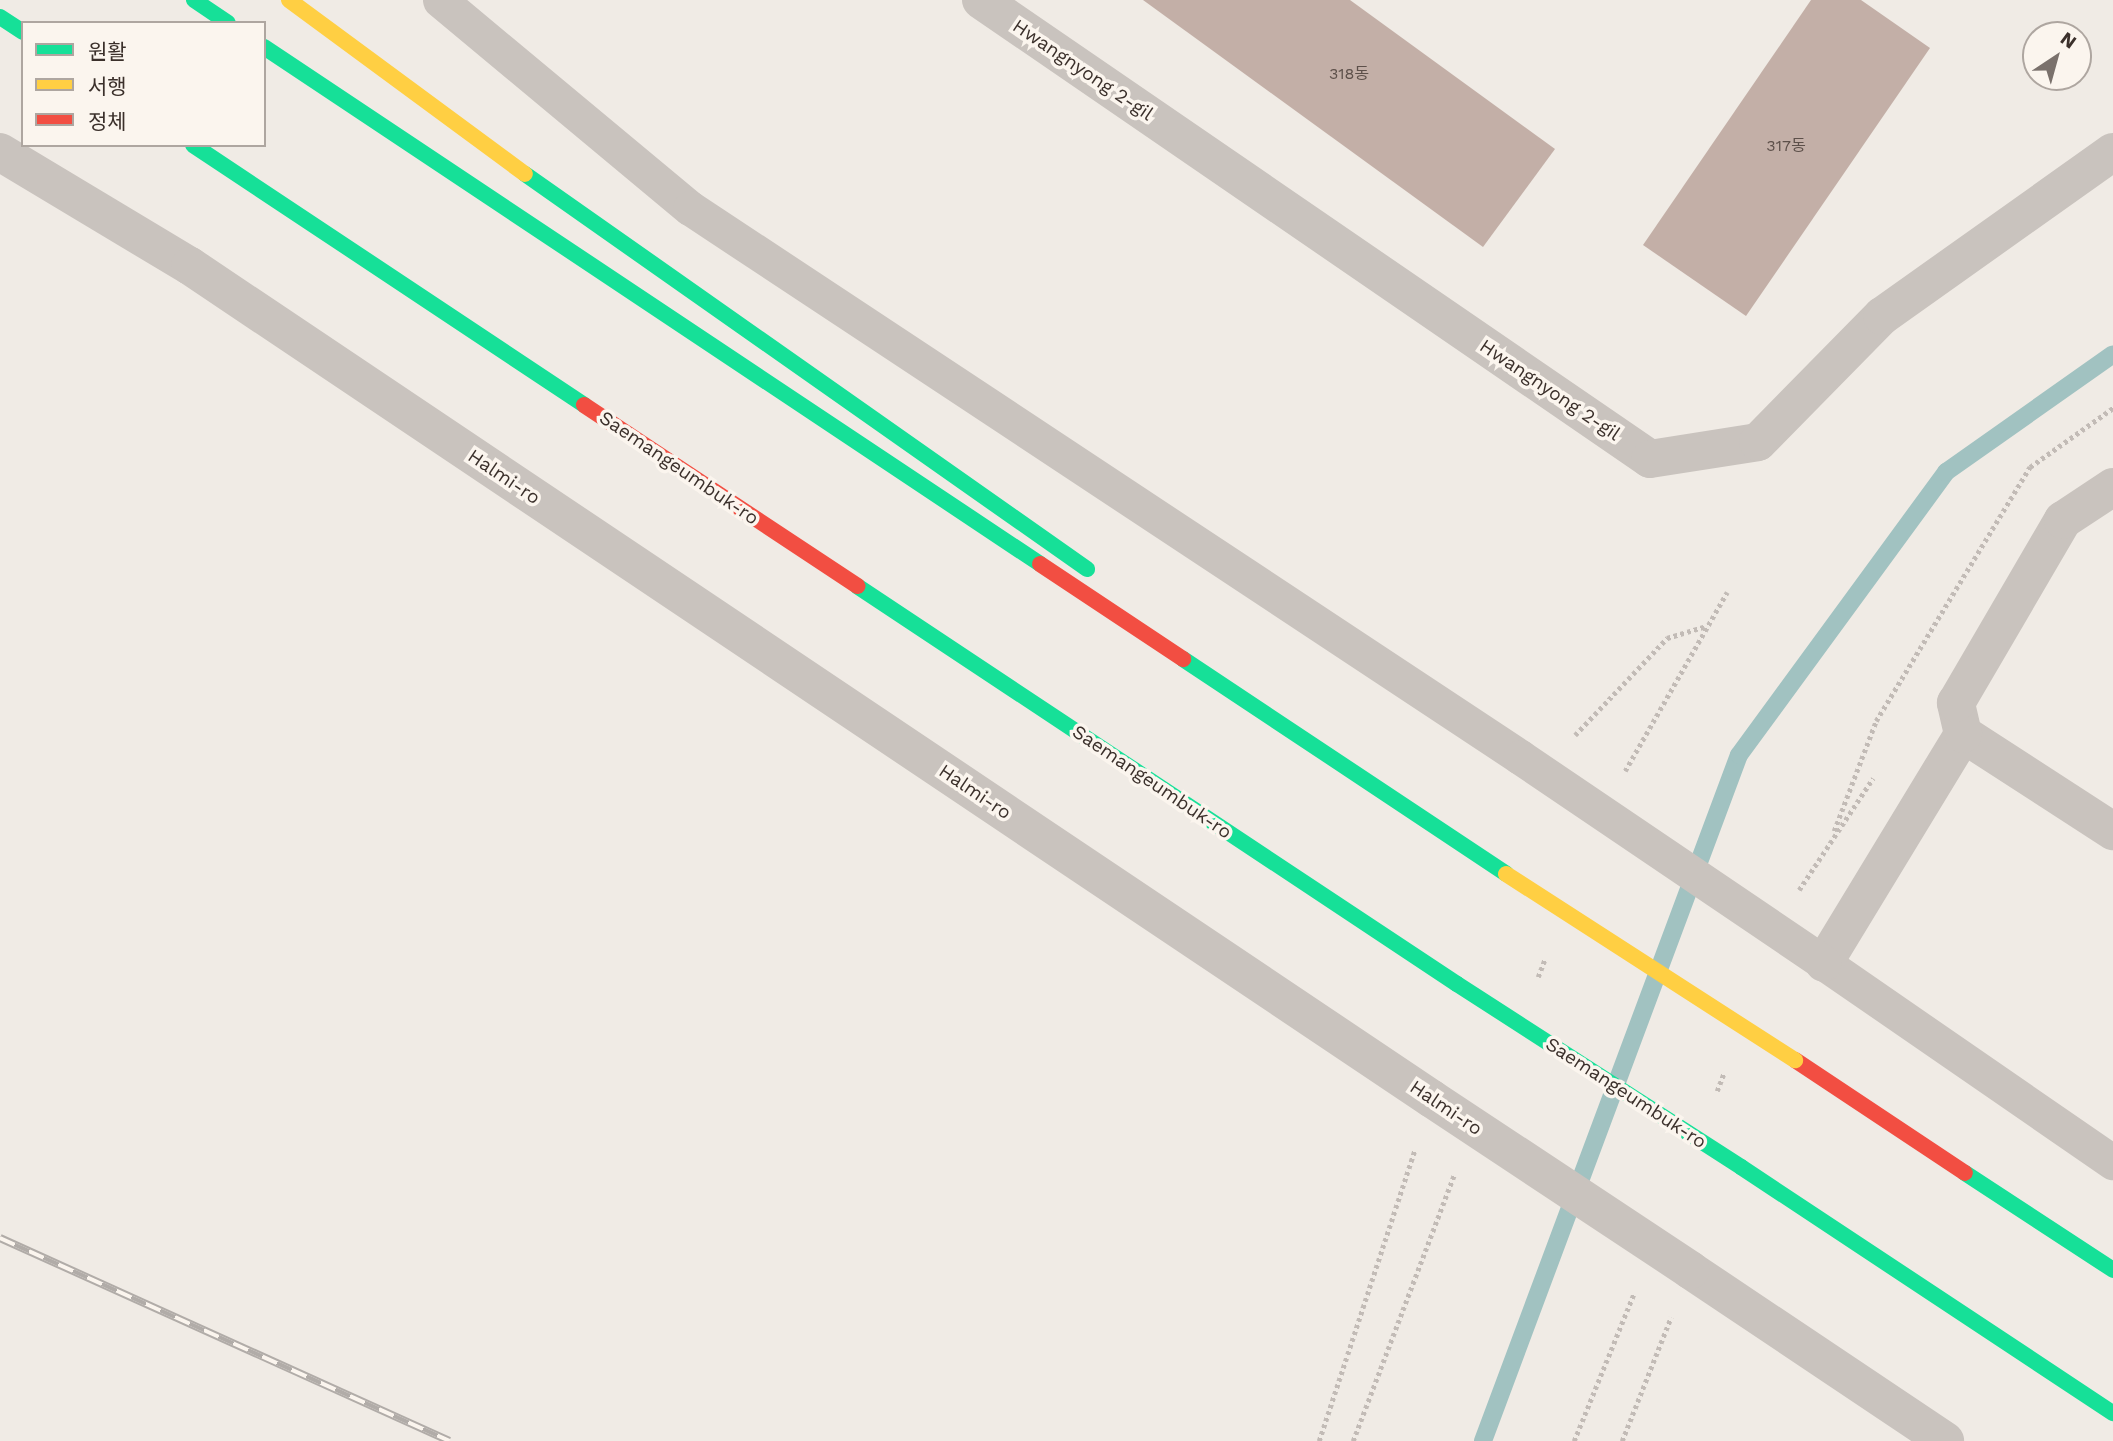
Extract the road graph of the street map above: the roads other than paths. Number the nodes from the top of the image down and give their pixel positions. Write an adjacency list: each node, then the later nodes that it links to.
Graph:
1 (194, 0): 6 (highway)
2 (289, 0): 14 (highway)
3 (440, 0): 16 (lane, bridge)
4 (981, 0): 11 (street, Hwangnyong 2-gil)
5 (0, 17): 7 (highway)
6 (225, 21)
7 (21, 31)
8 (266, 48): 14 (highway)
9 (196, 147): 19 (highway, Saemangeumbuk-ro, bridge)
10 (0, 152): 20 (street, Halmi-ro, bridge)
11 (2113, 152)
12 (2113, 487): 13 (street)
13 (1963, 734): 15 (street); 16 (street)
14 (1305, 743): 18 (highway, bridge)
15 (2113, 831)
16 (1824, 963): 17 (lane)
17 (2113, 1161)
18 (2113, 1270)
19 (2113, 1413)
20 (1945, 1441)

